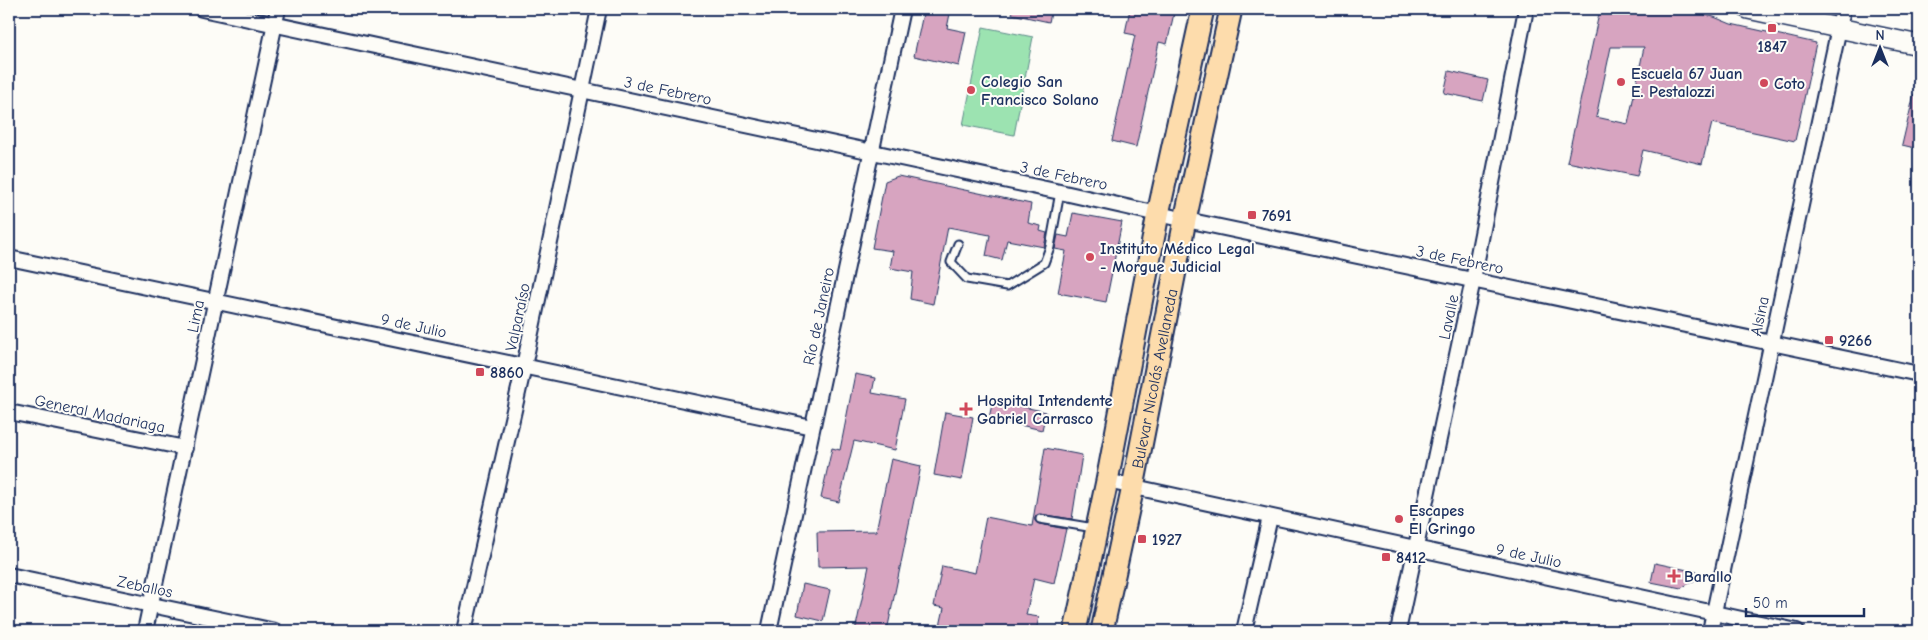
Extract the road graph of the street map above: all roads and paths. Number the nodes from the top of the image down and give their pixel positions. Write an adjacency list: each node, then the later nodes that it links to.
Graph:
1 (202, 9): 10 (street, 3 de Febrero)
2 (278, 9): 10 (street, Lima)
3 (599, 9): 13 (street, Valparaíso)
4 (902, 9): 14 (street, Río de Janeiro)
5 (1203, 9): 16 (main road, Bulevar Nicolás Avellaneda)
6 (1231, 9): 17 (main road, Bulevar Nicolás Avellaneda)
7 (1526, 9): 20 (street, Lavalle)
8 (1748, 9): 11 (main road)
9 (1843, 9): 11 (street, Alsina)
10 (275, 24): 13 (street, 3 de Febrero); 21 (street, Lima)
11 (1839, 28): 12 (main road); 22 (street, Alsina)
12 (1919, 45)
13 (582, 90): 14 (street, 3 de Febrero); 23 (street, Valparaíso)
14 (872, 152): 15 (street, 3 de Febrero); 26 (street, Río de Janeiro)
15 (1060, 192): 16 (street, 3 de Febrero); 18 (lane)
16 (1158, 214): 17 (street, 3 de Febrero); 28 (main road, Bulevar Nicolás Avellaneda)
17 (1185, 220): 20 (street, 3 de Febrero); 29 (main road, Bulevar Nicolás Avellaneda)
18 (958, 244)
19 (9, 258): 21 (street, 9 de Julio)
20 (1474, 280): 22 (street, 3 de Febrero); 33 (street, Lavalle)
21 (216, 301): 23 (street, 9 de Julio); 27 (street, Lima)
22 (1771, 343): 24 (street, 3 de Febrero); 36 (street, Alsina)
23 (524, 366): 26 (street, 9 de Julio); 39 (street, Valparaíso)
24 (1919, 374)
25 (9, 412): 27 (street, General Madariaga)
26 (812, 427): 40 (street, Río de Janeiro)
27 (185, 448): 35 (street, Lima)
28 (1107, 481): 29 (street, 9 de Julio); 32 (main road, Bulevar Nicolás Avellaneda)
29 (1133, 488): 30 (street, 9 de Julio); 42 (main road, Bulevar Nicolás Avellaneda)
30 (1270, 517): 33 (street, 9 de Julio); 43 (street)
31 (1040, 520): 32 (lane)
32 (1096, 528): 41 (main road, Bulevar Nicolás Avellaneda)
33 (1416, 548): 36 (street, 9 de Julio); 44 (street, Lavalle)
34 (9, 575): 35 (street, Zeballos)
35 (151, 606): 37 (street, Lima); 38 (street, Zeballos)
36 (1714, 613): 45 (street, Alsina); 46 (street, 9 de Julio)
37 (145, 631)
38 (275, 631)
39 (464, 631)
40 (769, 631)
41 (1075, 631)
42 (1102, 631)
43 (1244, 631)
44 (1398, 631)
45 (1710, 631)
46 (1797, 631)

